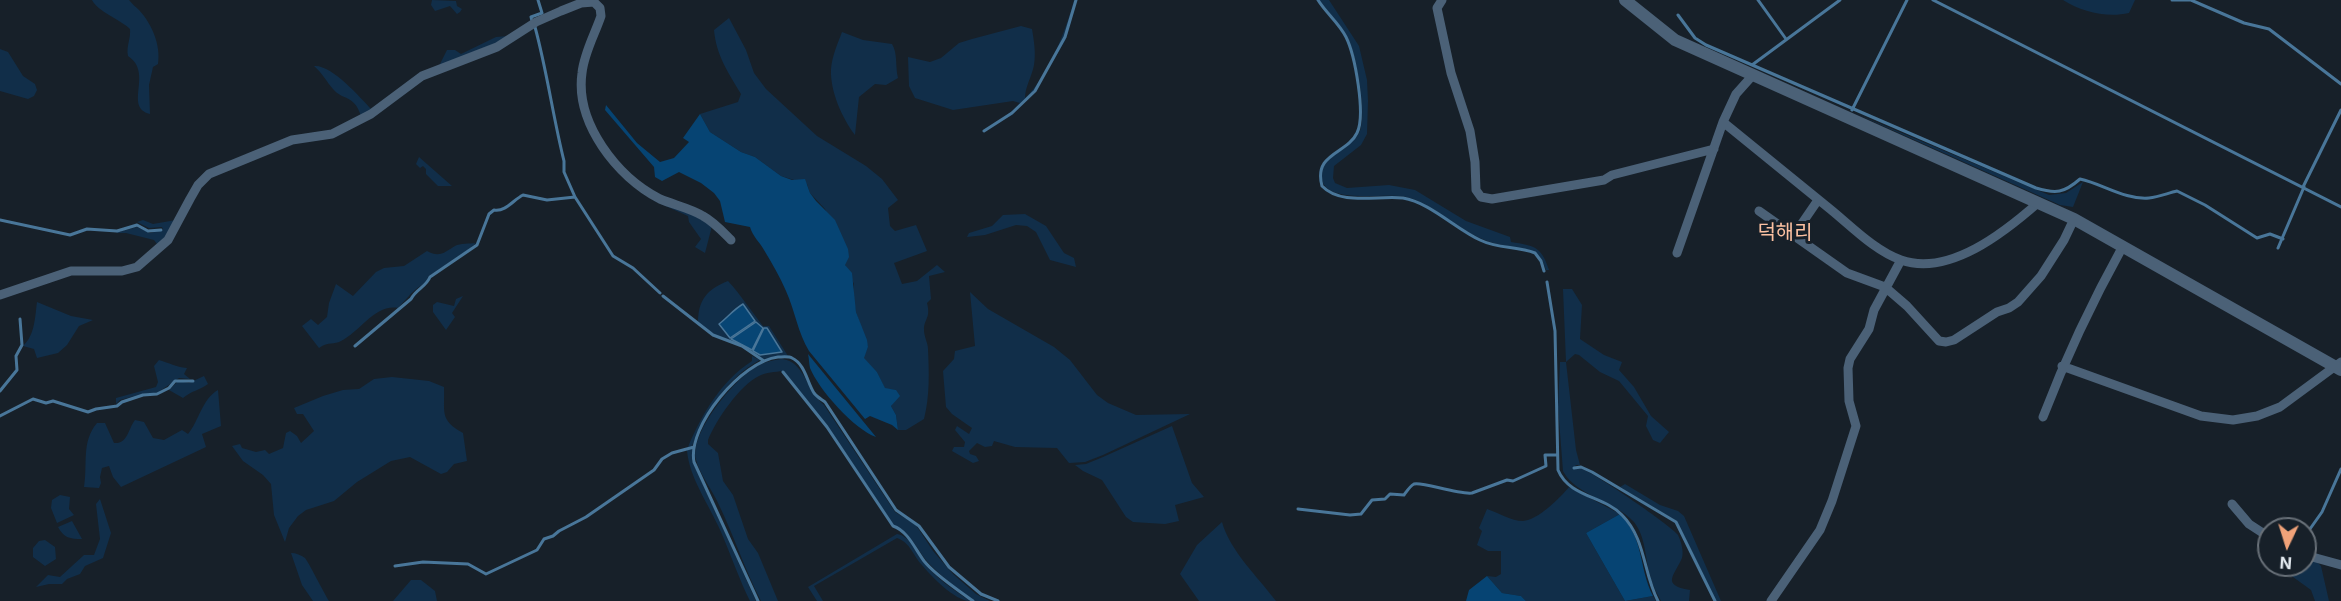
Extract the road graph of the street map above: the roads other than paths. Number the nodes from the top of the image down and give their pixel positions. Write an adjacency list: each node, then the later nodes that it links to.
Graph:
1 (1442, 0): 5 (street)
2 (1624, 0): 3 (street)
3 (1753, 75): 4 (street); 7 (street)
4 (1723, 122): 5 (street); 6 (street)
5 (1714, 149): 13 (street)
6 (1818, 200): 10 (street); 14 (street)
7 (2039, 202): 9 (street); 14 (street)
8 (1759, 211): 10 (street)
9 (2074, 219): 12 (street); 15 (street)
10 (1794, 235): 15 (street)
11 (731, 240): 16 (street)
12 (2123, 246): 17 (street); 18 (street)
13 (1677, 253)
14 (1901, 260): 15 (street)
15 (1885, 287): 24 (street)
16 (0, 295)
17 (2062, 366): 18 (street); 19 (street)
18 (2339, 366)
19 (2043, 417)
20 (2232, 504): 21 (street)
21 (2257, 529)
22 (2317, 558): 23 (street)
23 (2341, 565)
24 (1771, 601)

